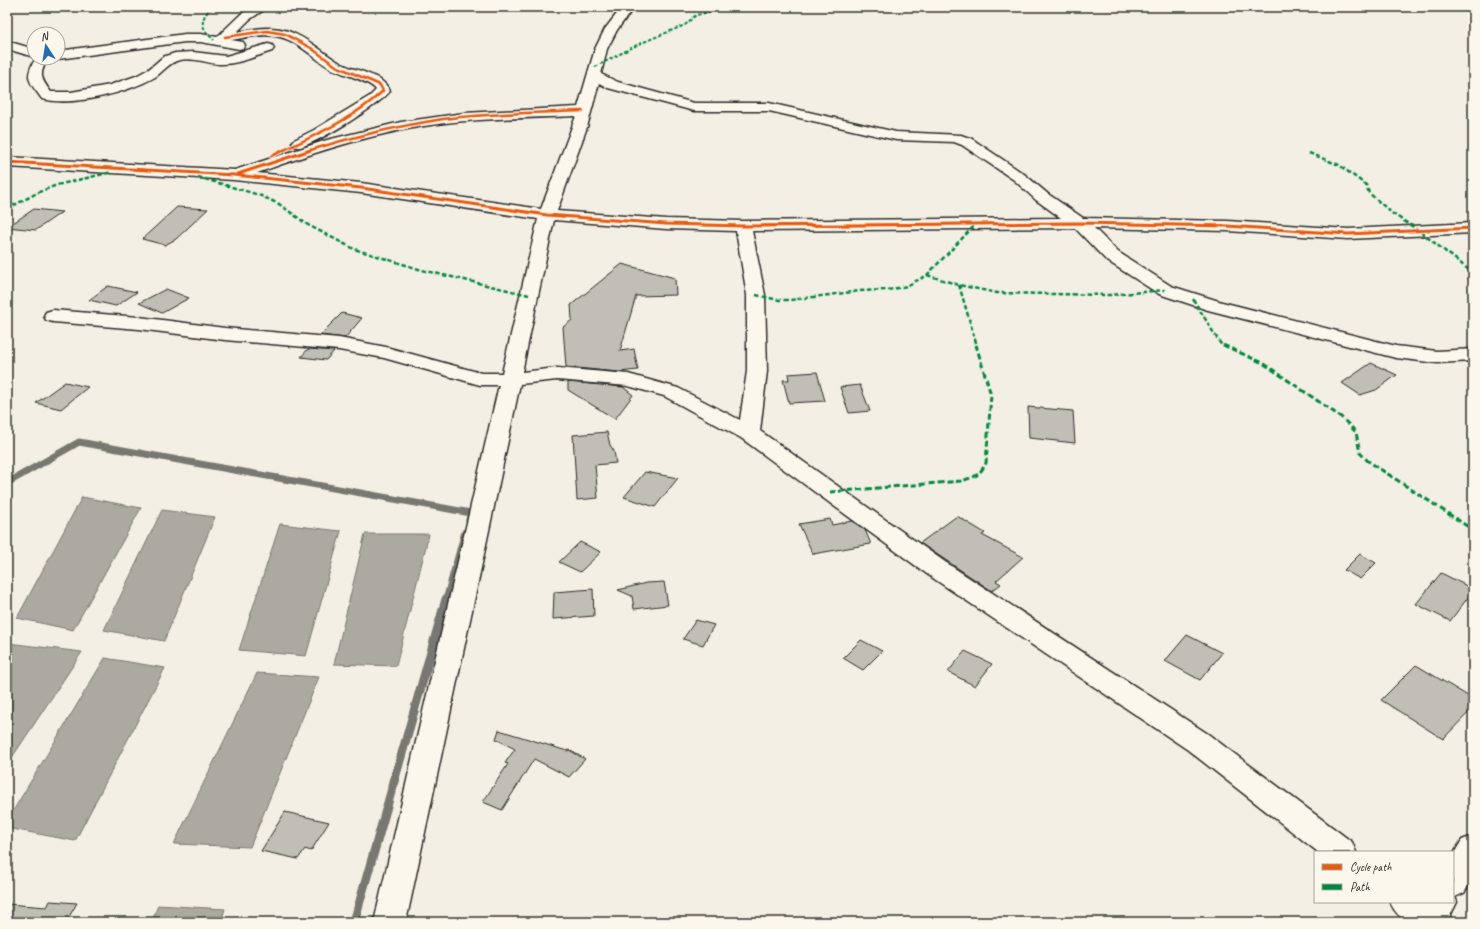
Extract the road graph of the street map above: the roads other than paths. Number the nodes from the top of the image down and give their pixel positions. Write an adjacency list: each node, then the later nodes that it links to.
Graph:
1 (262, 7): 3 (street)
2 (628, 7): 10 (street)
3 (222, 39): 5 (street); 6 (street); 8 (street)
4 (7, 45): 7 (street)
5 (278, 48): 6 (street); 9 (street)
6 (311, 48): 13 (street)
7 (26, 51)
8 (66, 54)
9 (38, 66)
10 (593, 75): 11 (street); 15 (street)
11 (583, 111): 13 (street); 14 (street)
12 (7, 162): 13 (street)
13 (234, 175): 14 (street)
14 (547, 215): 16 (street); 20 (street)
15 (1079, 223): 16 (street); 17 (street); 19 (street)
16 (743, 226): 21 (street)
17 (1473, 228)
18 (53, 316): 20 (street)
19 (1473, 355)
20 (510, 379): 21 (street); 27 (street)
21 (750, 433): 23 (street)
22 (1473, 850): 24 (street)
23 (1340, 851)
24 (1454, 881)
25 (1408, 903): 26 (street)
26 (1434, 915)
27 (390, 922)

